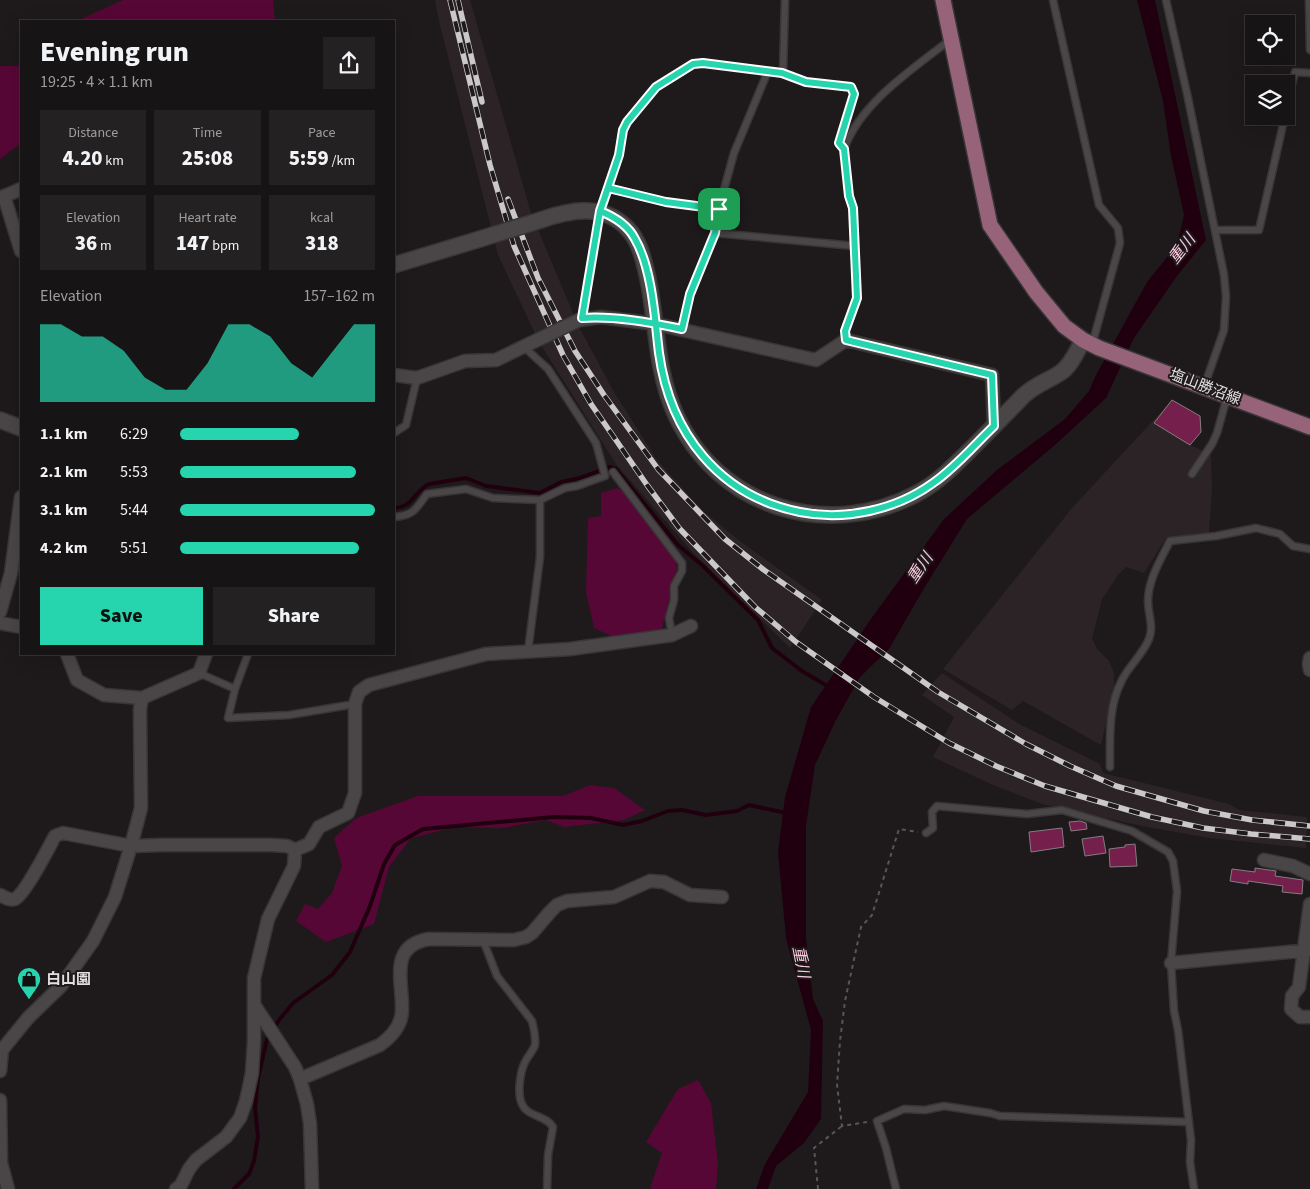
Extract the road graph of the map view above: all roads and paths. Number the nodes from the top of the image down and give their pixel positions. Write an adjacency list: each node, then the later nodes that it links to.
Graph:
1 (785, 0): 9 (lane)
2 (944, 0): 6 (main road, 塩山勝沼線)
3 (1053, 0): 28 (lane)
4 (1166, 0): 19 (lane)
5 (1309, 0): 7 (lane)
6 (952, 38): 13 (lane); 28 (main road, 塩山勝沼線)
7 (1310, 50)
8 (768, 71): 9 (lane); 14 (lane); 17 (lane)
9 (782, 73): 13 (lane)
10 (1310, 74): 11 (lane)
11 (1294, 75)
12 (1283, 125): 19 (lane)
13 (844, 149): 21 (lane)
14 (608, 188): 17 (lane); 18 (lane)
15 (20, 189): 16 (street)
16 (2, 197): 22 (street)
17 (719, 209): 20 (lane)
18 (600, 211): 23 (street, bridge); 24 (lane); 25 (street)
19 (1215, 230): 32 (lane)
20 (715, 233): 21 (lane); 26 (lane)
21 (855, 246): 27 (lane)
22 (20, 248)
23 (395, 265)
24 (581, 319): 25 (street); 29 (street, bridge)
25 (656, 324): 26 (street); 35 (street)
26 (682, 329): 27 (street)
27 (846, 340): 35 (street)
28 (1092, 344): 32 (main road, 塩山勝沼線); 35 (street)
29 (526, 345): 31 (street); 41 (lane)
30 (395, 375): 31 (street)
31 (417, 378): 38 (lane)
32 (1202, 386): 33 (main road, 塩山勝沼線)
33 (1228, 396): 36 (main road, 塩山勝沼線); 40 (lane)
34 (0, 420): 37 (street)
35 (994, 426)
36 (1310, 427)
37 (20, 428)
38 (395, 432)
39 (613, 472): 49 (lane)
40 (1192, 474)
41 (540, 500): 43 (lane); 50 (lane)
42 (20, 505): 45 (street)
43 (395, 517)
44 (1310, 549): 60 (lane)
45 (0, 612)
46 (0, 623): 48 (street)
47 (691, 626): 49 (street)
48 (20, 627)
49 (672, 635): 50 (street)
50 (528, 651): 59 (street)
51 (67, 655): 58 (street)
52 (206, 655): 56 (street)
53 (248, 655): 57 (lane)
54 (1310, 658): 55 (street)
55 (1310, 670)
56 (199, 673): 57 (lane); 58 (street)
57 (235, 689): 59 (lane)
58 (142, 698): 62 (street)
59 (355, 704): 63 (street)
60 (1110, 767)
61 (926, 833): 71 (lane); 79 (path)
62 (131, 846): 63 (street); 66 (street); 74 (street)
63 (295, 850): 72 (street)
64 (1264, 860): 65 (street)
65 (1310, 874)
66 (0, 895)
67 (722, 897): 69 (street)
68 (1310, 904): 70 (street)
69 (483, 940): 75 (street); 83 (lane)
70 (1308, 950): 71 (street); 73 (street)
71 (1171, 963): 78 (lane)
72 (255, 1006): 75 (street); 81 (street)
73 (1310, 1017)
74 (0, 1071)
75 (300, 1079): 82 (street)
76 (0, 1100): 80 (street)
77 (877, 1121): 78 (lane); 79 (path); 85 (lane)
78 (1189, 1122): 86 (lane)
79 (842, 1126): 84 (path)
80 (8, 1189)
81 (176, 1189)
82 (312, 1189)
83 (547, 1189)
84 (818, 1189)
85 (896, 1189)
86 (1194, 1189)

